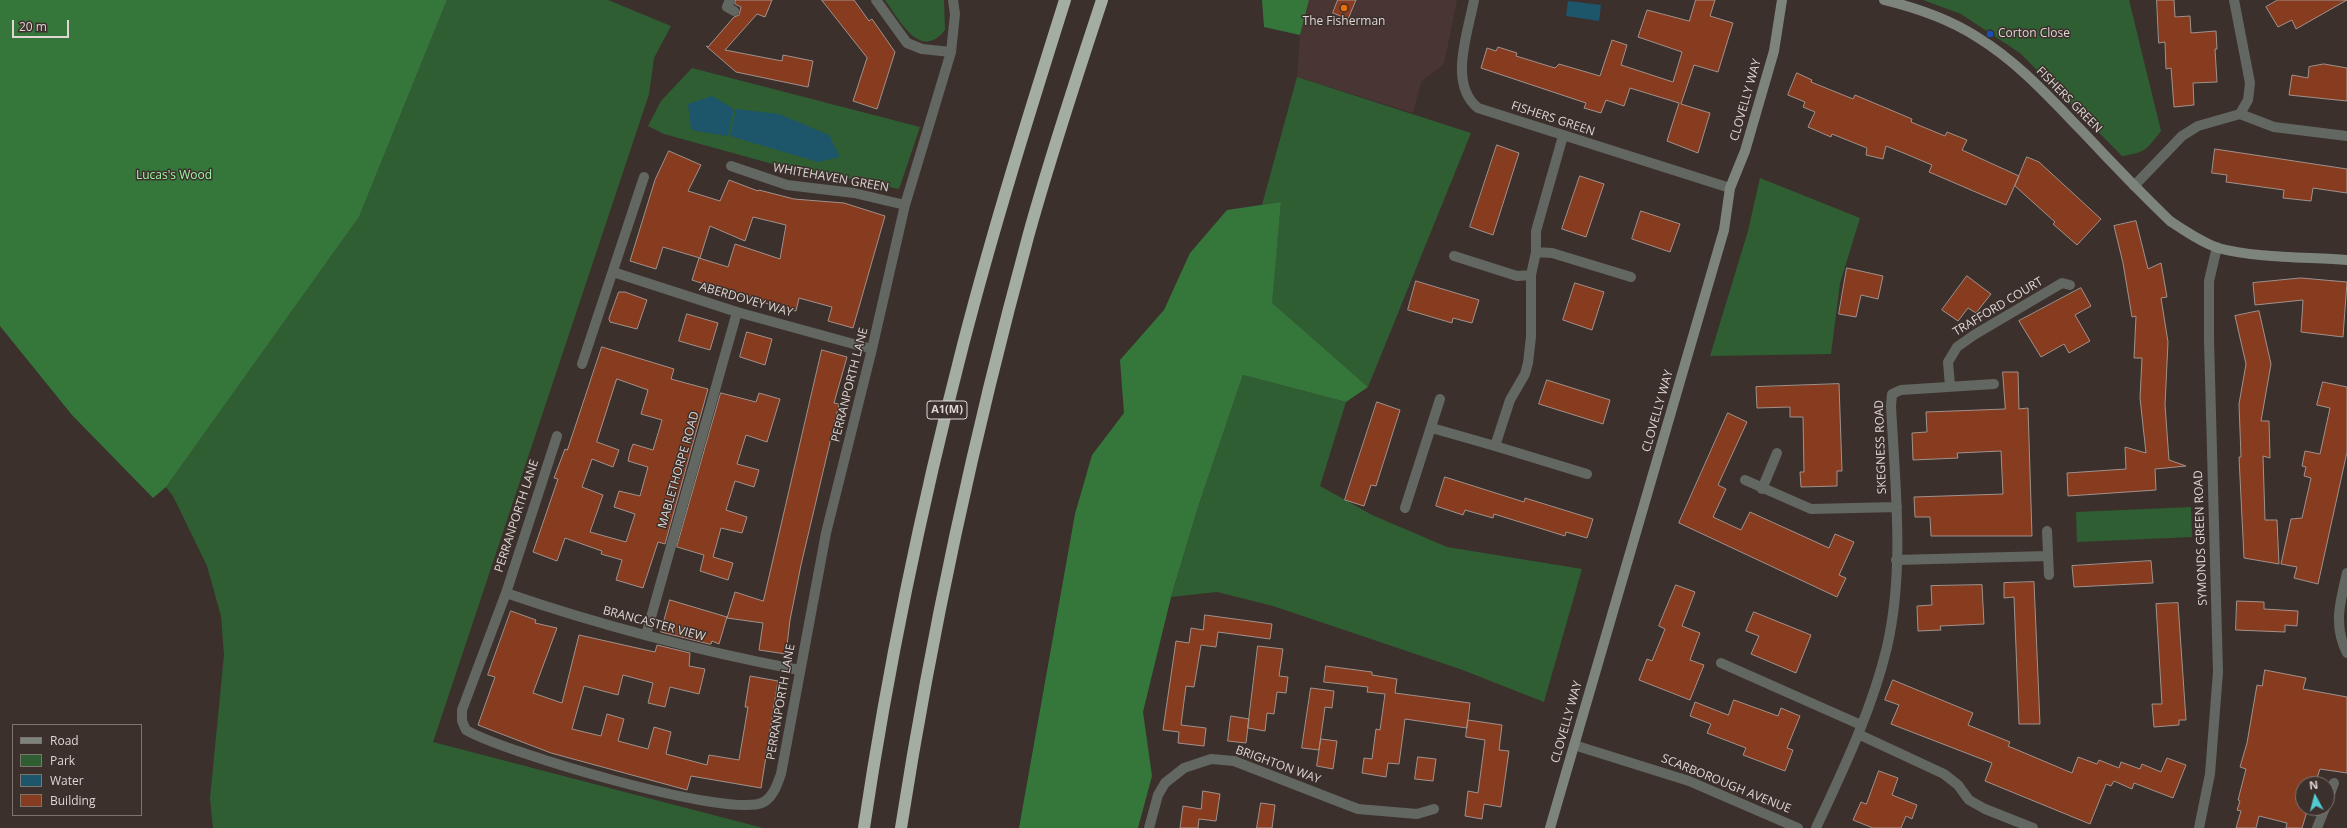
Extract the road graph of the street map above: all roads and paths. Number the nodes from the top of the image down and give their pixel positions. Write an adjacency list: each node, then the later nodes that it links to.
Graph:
1 (730, 0): 10 (street)
2 (876, 0): 11 (street)
3 (953, 0): 11 (street, PERRANPORTH LANE)
4 (1066, 0): 57 (highway, A1(M))
5 (1102, 0): 58 (highway, A1(M))
6 (1474, 0): 13 (street, FISHERS GREEN)
7 (1782, 0): 18 (street, CLOVELLY WAY)
8 (1884, 0): 17 (street, FISHERS GREEN)
9 (2234, 0): 12 (street)
10 (734, 12)
11 (951, 52): 19 (street, PERRANPORTH LANE)
12 (2240, 114): 14 (street); 17 (street)
13 (1563, 136): 18 (street, FISHERS GREEN); 21 (street)
14 (2347, 136)
15 (731, 166): 19 (street, WHITEHAVEN GREEN)
16 (644, 177): 24 (street)
17 (2134, 186): 20 (street, FISHERS GREEN)
18 (1730, 188): 54 (street, CLOVELLY WAY)
19 (905, 205): 29 (street, PERRANPORTH LANE)
20 (2217, 247): 23 (street, FISHERS GREEN); 64 (street, SYMONDS GREEN ROAD)
21 (1536, 252): 25 (street); 26 (street)
22 (1454, 256): 25 (street)
23 (2347, 260)
24 (613, 272): 28 (street, ABERDOVEY WAY); 30 (street)
25 (1531, 275): 36 (street)
26 (1632, 277)
27 (2070, 285): 32 (street, TRAFFORD COURT)
28 (737, 312): 29 (street, ABERDOVEY WAY); 49 (street, MABLETHORPE ROAD)
29 (872, 349): 52 (street, PERRANPORTH LANE)
30 (582, 364)
31 (1994, 384): 32 (street, SKEGNESS ROAD)
32 (1950, 386): 41 (street, SKEGNESS ROAD)
33 (1440, 399): 34 (street)
34 (1432, 428): 36 (street); 42 (street)
35 (557, 436): 48 (street, PERRANPORTH LANE)
36 (1495, 446): 38 (street)
37 (1777, 453): 40 (street)
38 (1587, 474)
39 (1745, 480): 40 (street, SKEGNESS ROAD)
40 (1762, 488): 41 (street, SKEGNESS ROAD)
41 (1897, 507): 45 (street, SKEGNESS ROAD)
42 (1405, 508)
43 (2047, 531): 44 (street)
44 (2048, 556): 45 (street); 47 (street)
45 (1896, 560): 53 (street, SKEGNESS ROAD)
46 (2347, 574): 50 (street)
47 (2049, 575)
48 (506, 593): 49 (street, BRANCASTER VIEW); 52 (street, PERRANPORTH LANE)
49 (646, 635): 52 (street, BRANCASTER VIEW)
50 (2347, 653)
51 (1721, 662): 53 (street)
52 (799, 670)
53 (1860, 730): 62 (street, SKEGNESS ROAD); 63 (street)
54 (1574, 745): 60 (street, CLOVELLY WAY); 61 (street, SCARBOROUGH AVENUE)
55 (1434, 809): 59 (street, BRIGHTON WAY)
56 (2322, 816): 65 (street)
57 (864, 828)
58 (901, 828)
59 (1149, 828)
60 (1550, 828)
61 (1798, 828)
62 (1816, 828)
63 (2033, 828)
64 (2199, 828)
65 (2318, 828)

